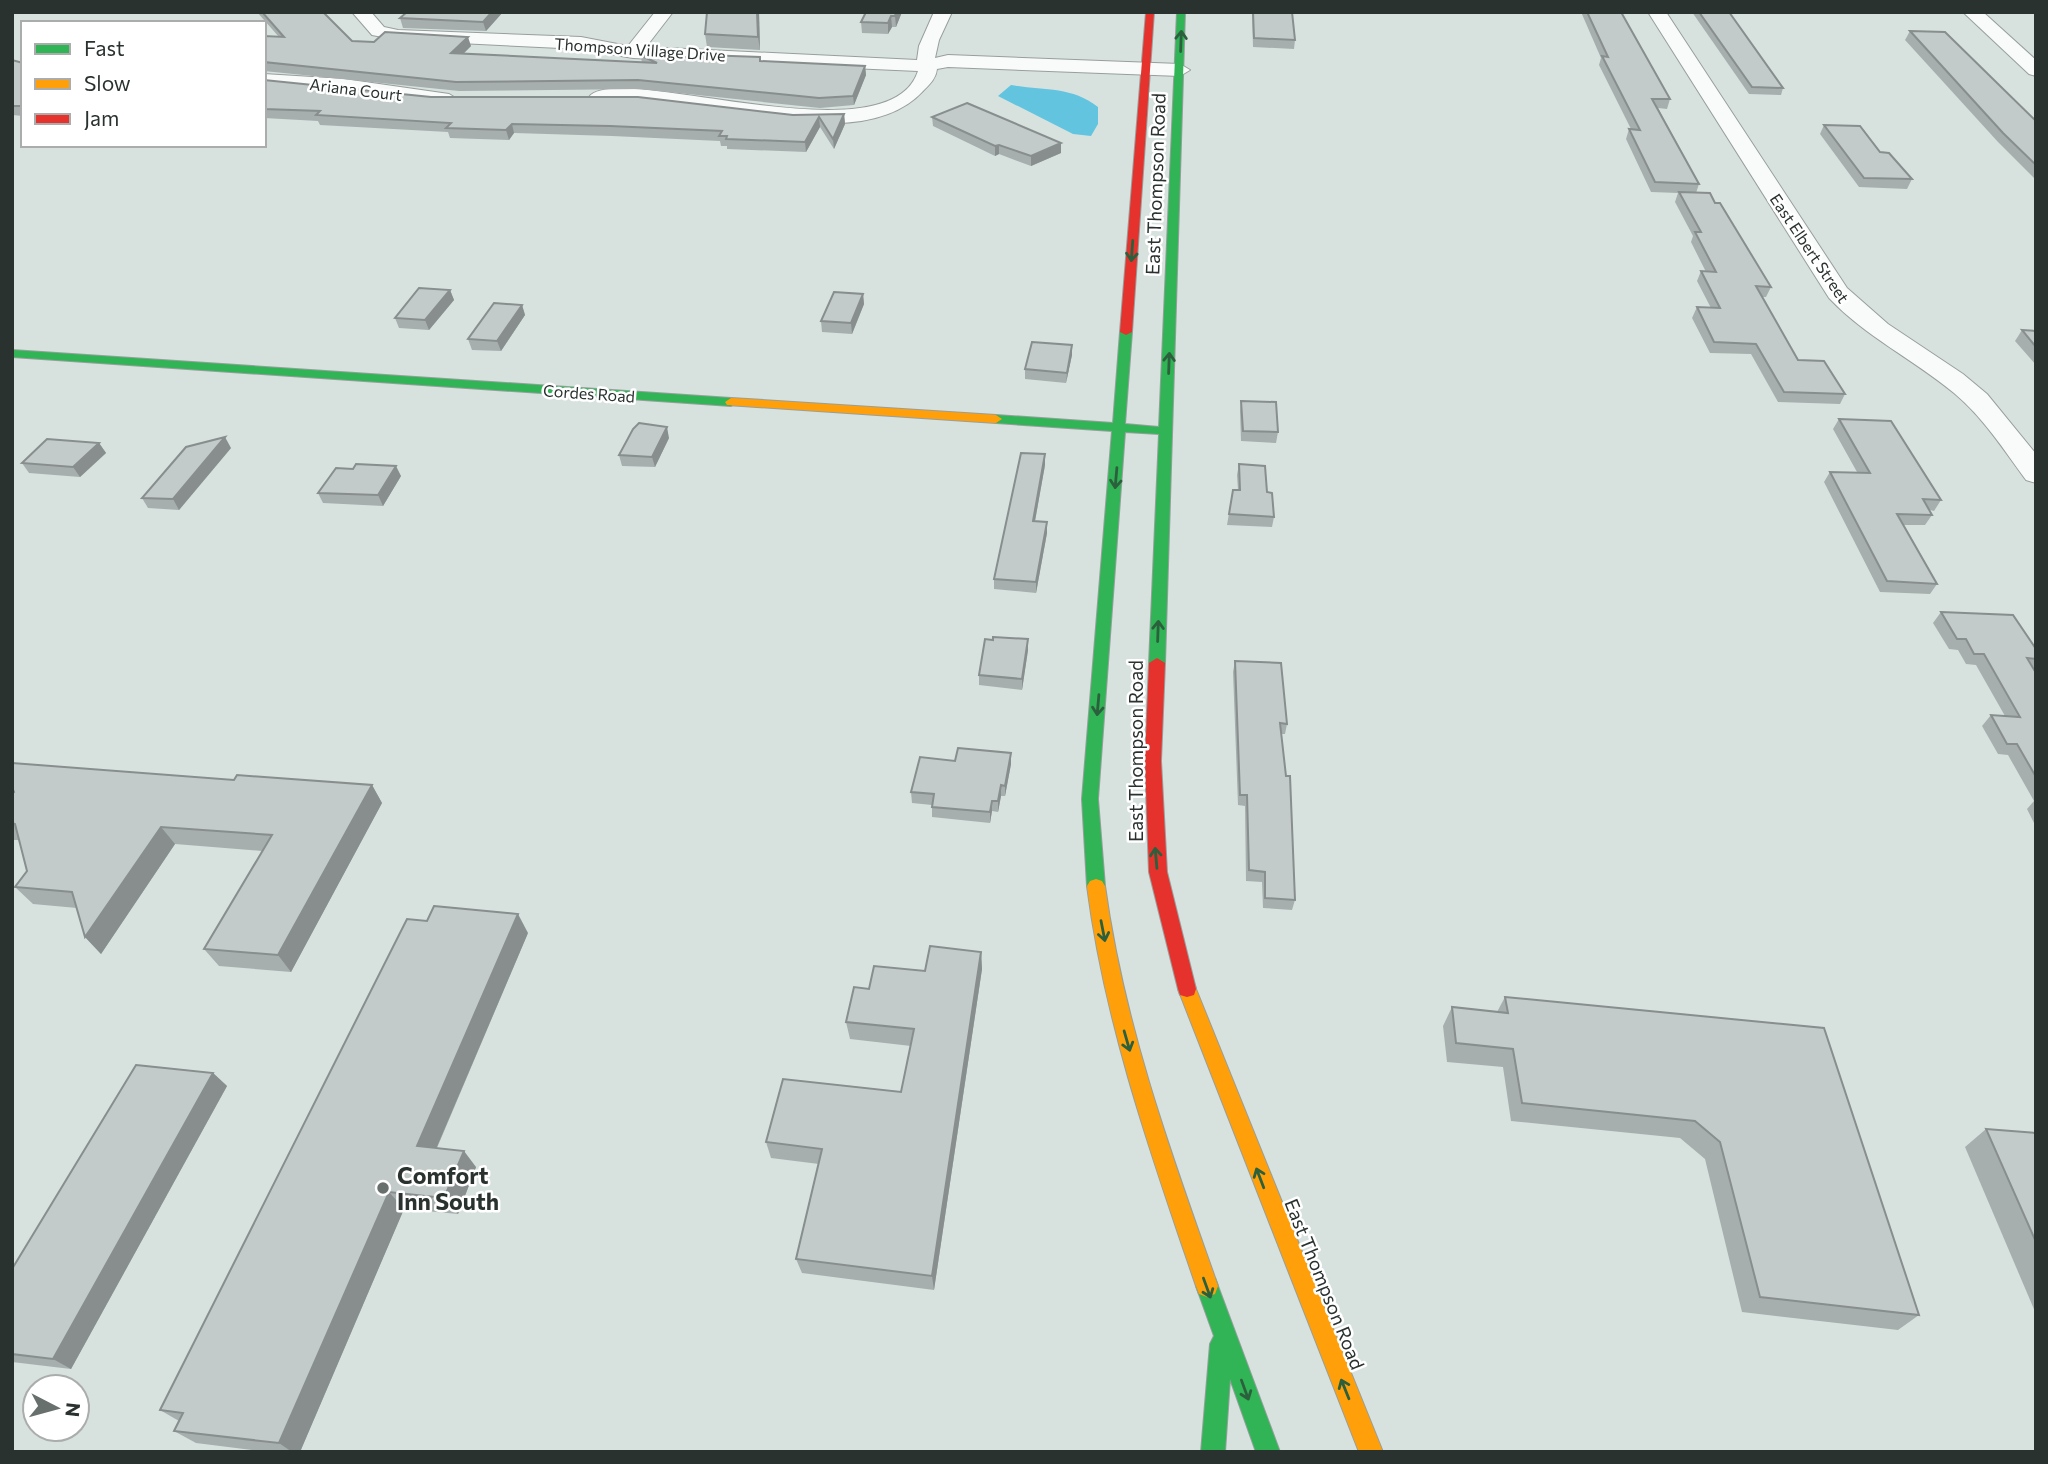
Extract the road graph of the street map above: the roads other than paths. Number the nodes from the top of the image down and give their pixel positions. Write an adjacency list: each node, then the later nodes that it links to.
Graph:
1 (361, 12): 8 (street, Thompson Village Drive)
2 (664, 12): 8 (street)
3 (943, 12): 9 (street)
4 (1150, 12): 11 (main road, East Thompson Road)
5 (1181, 12): 12 (main road, East Thompson Road, one-way to 5)
6 (1657, 12): 19 (street, East Elbert Street)
7 (1972, 12): 10 (street)
8 (633, 52): 9 (street, Thompson Village Drive)
9 (928, 66): 11 (street, Thompson Village Drive); 14 (street)
10 (2036, 70)
11 (1145, 75): 12 (street, Thompson Village Drive); 17 (main road, East Thompson Road, one-way to 17)
12 (1179, 76): 18 (main road, East Thompson Road, one-way to 12)
13 (266, 80): 15 (street, Ariana Court)
14 (582, 98)
15 (470, 101)
16 (12, 353): 17 (main road, Cordes Road)
17 (1120, 429): 18 (main road, Cordes Road); 20 (main road, East Thompson Road, one-way to 20)
18 (1167, 431): 23 (main road, East Thompson Road, one-way to 18)
19 (2036, 474)
20 (1222, 1327): 21 (main road); 22 (main road, East Thompson Road, one-way to 22)
21 (1213, 1452)
22 (1268, 1452)
23 (1371, 1452)

